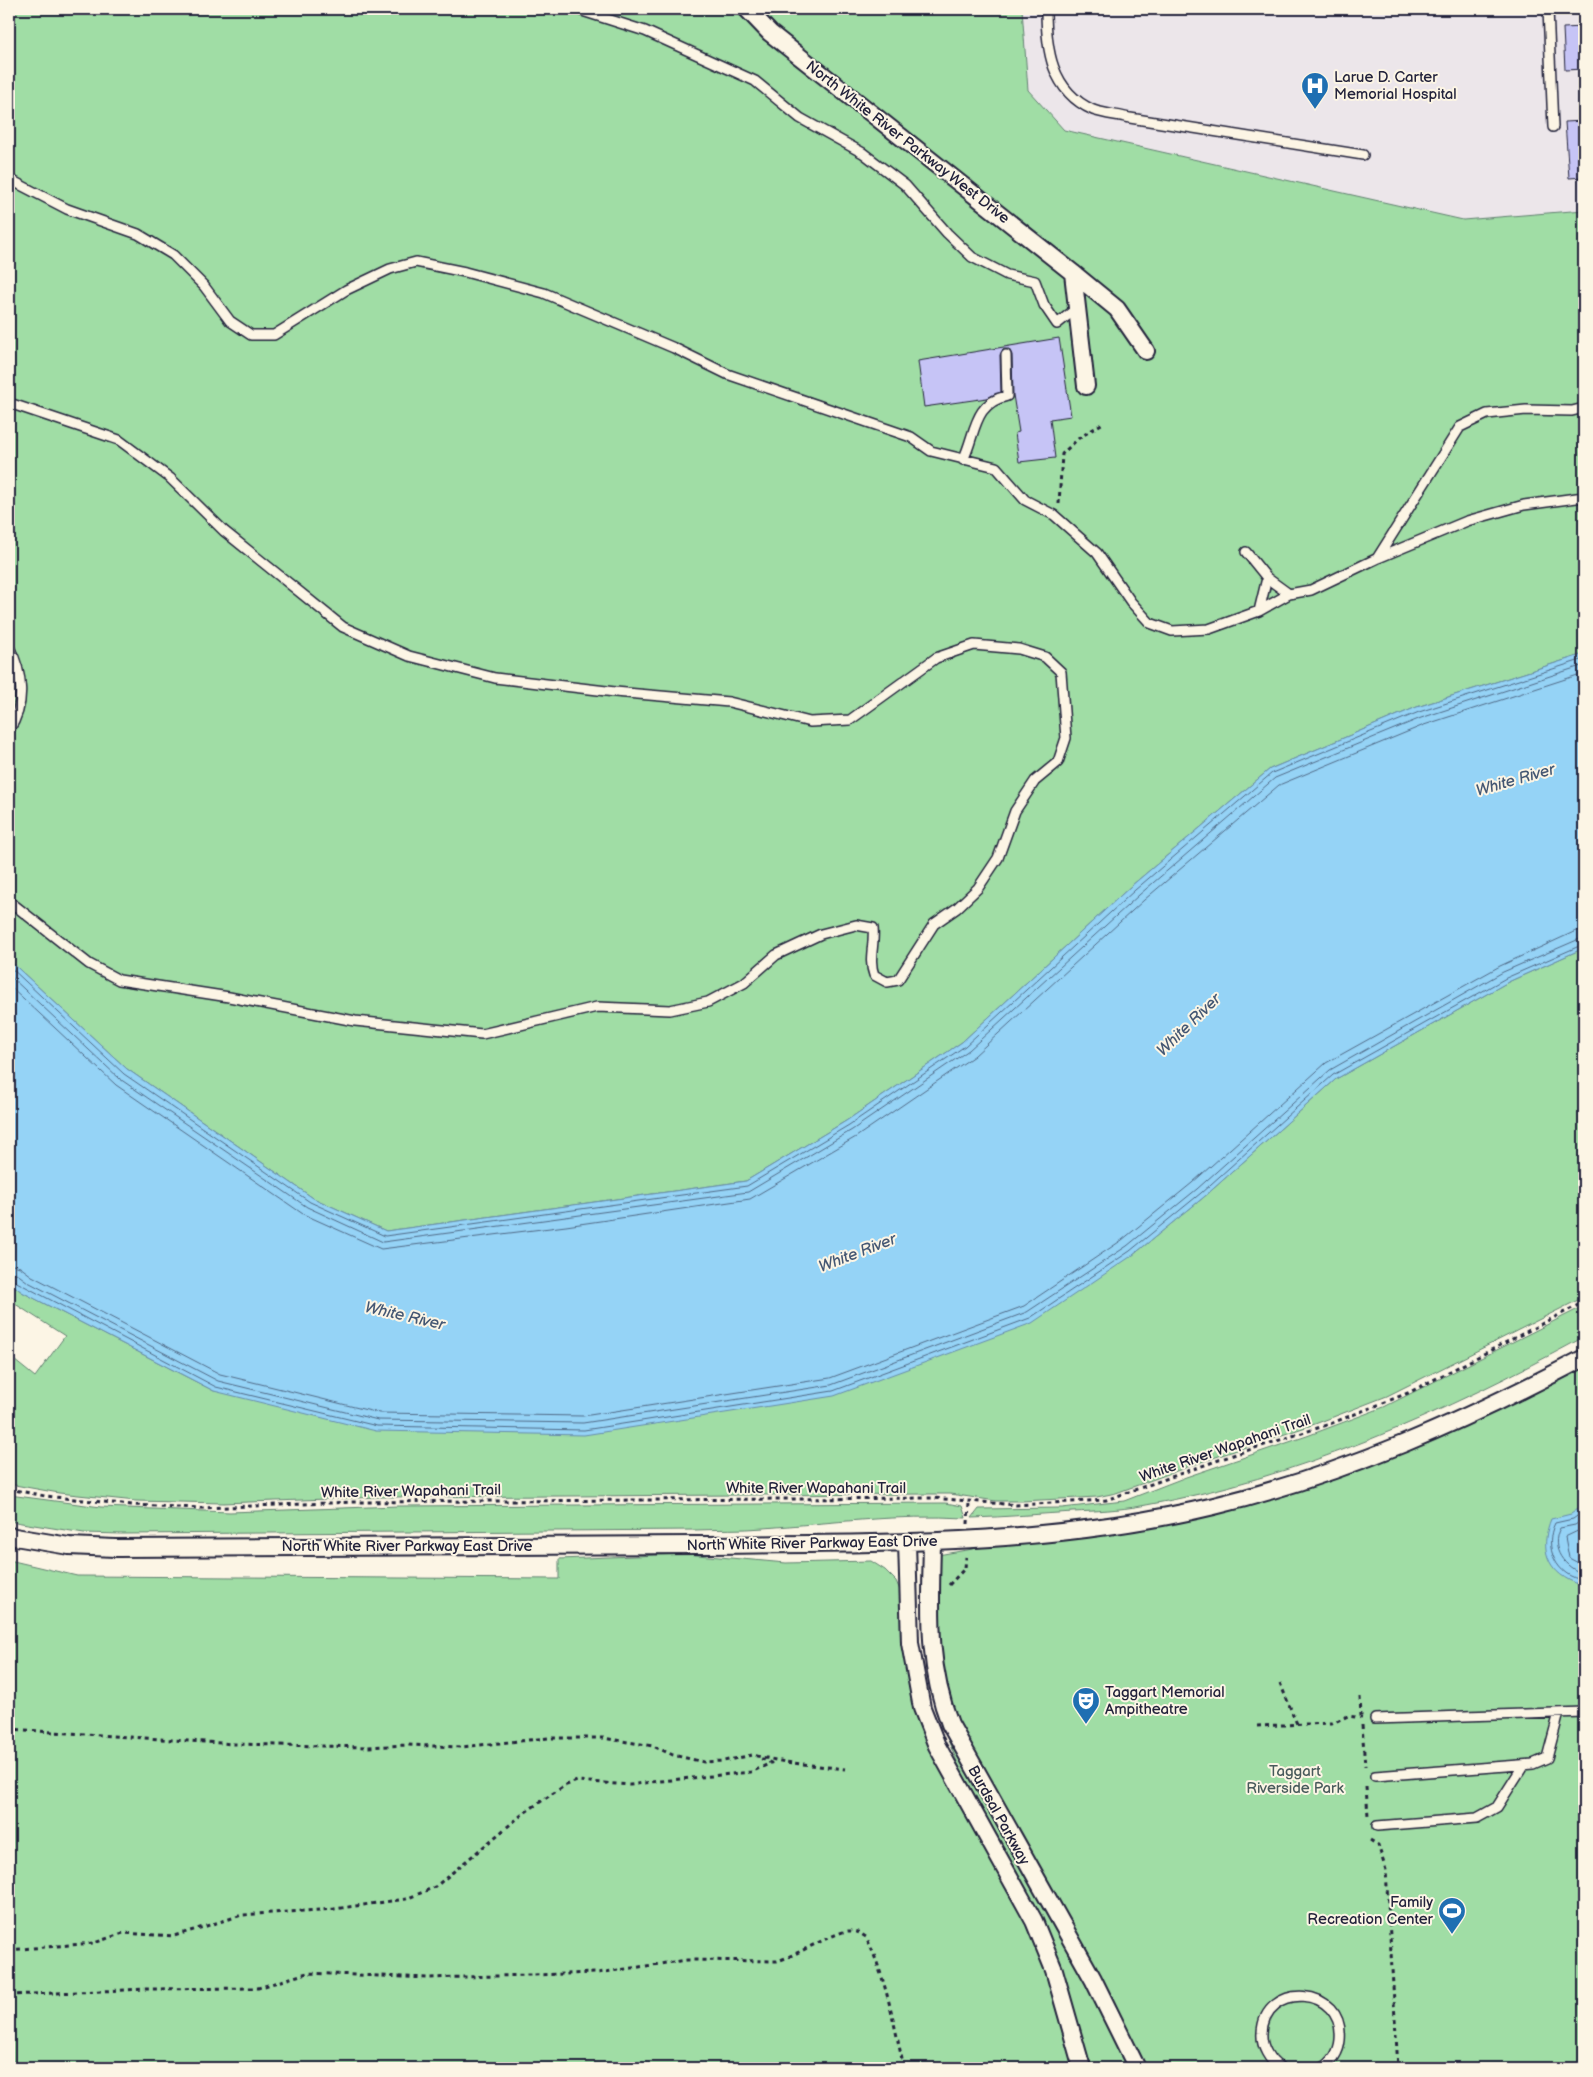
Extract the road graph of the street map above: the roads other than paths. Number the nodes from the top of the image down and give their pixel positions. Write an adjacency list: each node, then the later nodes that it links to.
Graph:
1 (576, 9): 9 (lane)
2 (747, 9): 8 (street, North White River Parkway West Drive)
3 (1046, 9): 6 (lane)
4 (1548, 9): 5 (lane)
5 (1553, 128)
6 (1363, 155)
7 (9, 179): 15 (lane)
8 (1072, 273): 9 (street); 10 (street, North White River Parkway West Drive)
9 (1077, 308): 12 (street)
10 (1146, 351)
11 (1006, 355): 15 (lane)
12 (1086, 386)
13 (9, 403): 24 (lane)
14 (1584, 408): 18 (lane)
15 (963, 460): 21 (lane)
16 (1584, 497): 18 (lane)
17 (1246, 552): 19 (lane)
18 (1378, 558): 20 (lane)
19 (1268, 578): 20 (lane); 21 (lane)
20 (1289, 594): 21 (lane)
21 (1259, 611)
22 (9, 647): 23 (lane)
23 (9, 730)
24 (9, 900)
25 (1584, 1358): 28 (street, North White River Parkway East Drive)
26 (9, 1536): 27 (street, North White River Parkway East Drive)
27 (907, 1542): 28 (street, North White River Parkway East Drive); 35 (street, Burdsal Parkway)
28 (932, 1542): 36 (street, Burdsal Parkway)
29 (1584, 1712): 30 (lane)
30 (1559, 1713): 31 (lane); 32 (lane)
31 (1375, 1719)
32 (1523, 1766): 33 (lane); 34 (lane)
33 (1375, 1776)
34 (1372, 1826)
35 (1082, 2068)
36 (1137, 2068)
37 (1281, 2068): 38 (lane)
38 (1324, 2068)

